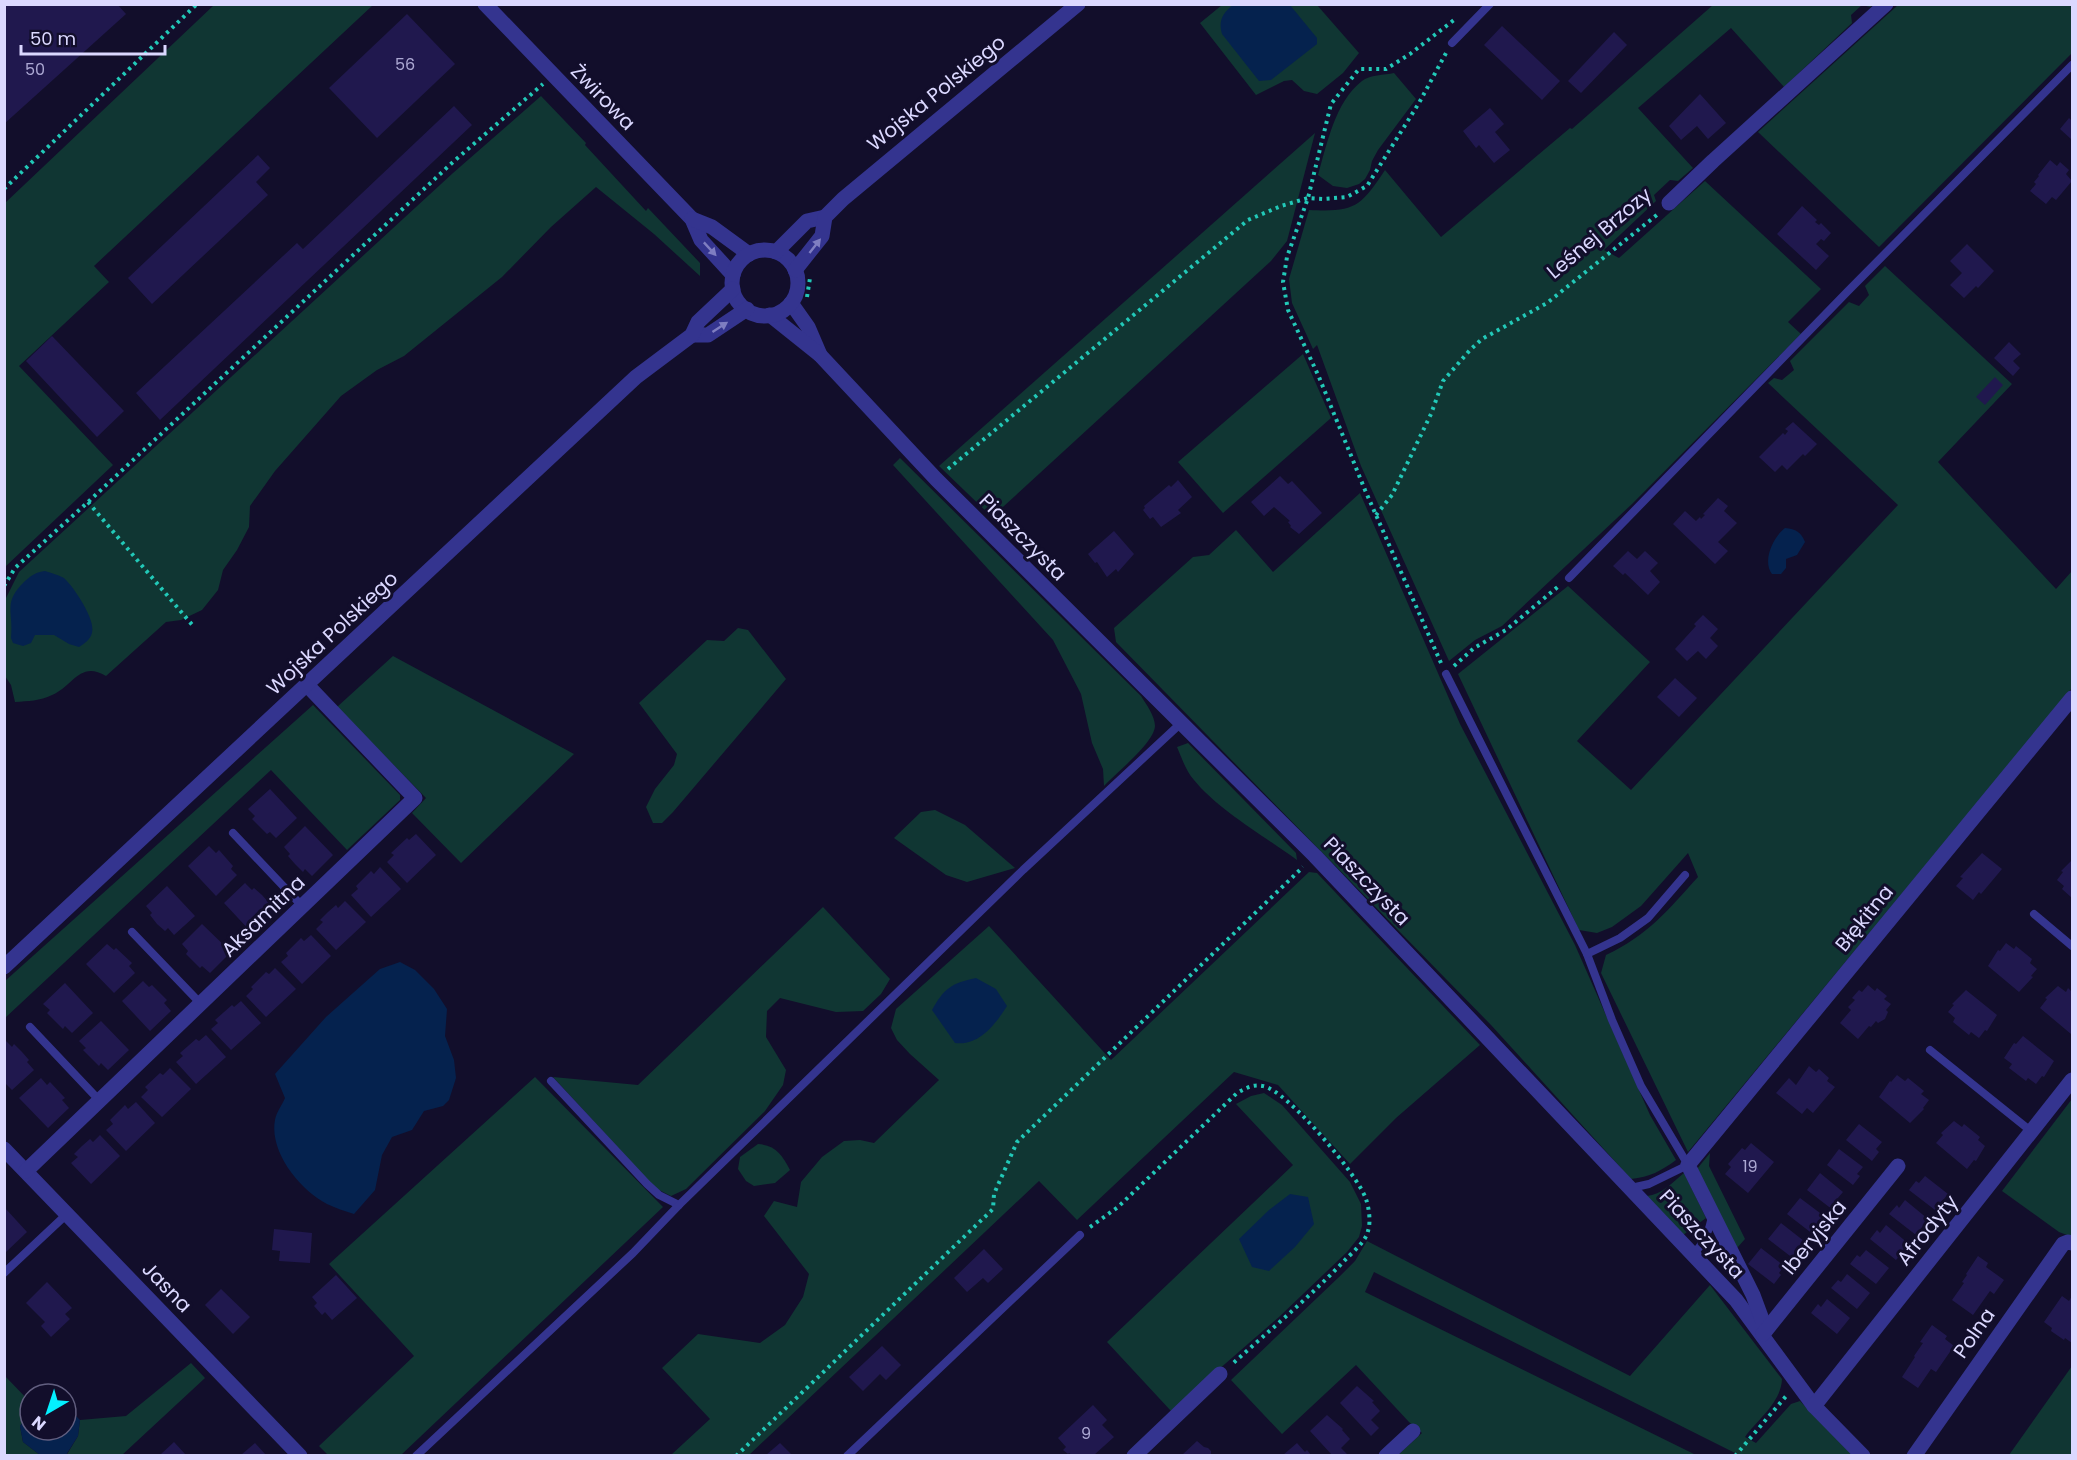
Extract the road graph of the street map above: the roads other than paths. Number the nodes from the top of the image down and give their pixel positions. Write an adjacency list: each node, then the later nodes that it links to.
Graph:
1 (485, 4): 9 (street, Żwirowa)
2 (1078, 4): 8 (street, Wojska Polskiego)
3 (1490, 4): 5 (lane)
4 (1886, 4): 7 (street, Leśnej Brzozy)
5 (1452, 43)
6 (2073, 65): 19 (lane)
7 (1669, 203)
8 (825, 217): 10 (street, Wojska Polskiego); 12 (street, Wojska Polskiego, one-way to 8)
9 (692, 219): 11 (street, Żwirowa); 13 (street, Żwirowa, one-way to 13)
10 (776, 252): 11 (street); 12 (street)
11 (749, 254): 13 (street)
12 (803, 270): 14 (street)
13 (733, 282): 15 (street); 17 (street, Wojska Polskiego)
14 (799, 304): 16 (street); 18 (street, Piaszczysta)
15 (747, 309): 16 (street); 17 (street, Wojska Polskiego, one-way to 15)
16 (770, 315): 18 (street, Piaszczysta)
17 (692, 335): 21 (street, Wojska Polskiego)
18 (820, 354): 23 (street, Piaszczysta)
19 (1569, 578)
20 (1446, 674): 30 (lane)
21 (307, 685): 26 (street, Aksamitna); 31 (street, Wojska Polskiego)
22 (2073, 698): 40 (street, Błękitna)
23 (1180, 724): 43 (street, Piaszczysta); 44 (lane)
24 (232, 833): 26 (lane)
25 (1685, 875): 30 (lane)
26 (303, 907): 32 (street, Aksamitna)
27 (2034, 914): 29 (lane)
28 (132, 932): 32 (lane)
29 (2073, 946)
30 (1587, 954): 40 (lane)
31 (4, 967)
32 (201, 1004): 37 (street, Aksamitna)
33 (30, 1027): 37 (lane)
34 (1930, 1050): 38 (lane)
35 (2073, 1080): 38 (street, Afrodyty)
36 (551, 1082): 44 (lane)
37 (99, 1100): 42 (street, Aksamitna)
38 (2032, 1132): 53 (street, Afrodyty)
39 (4, 1149): 42 (street, Jasna)
40 (1688, 1165): 43 (lane); 46 (street)
41 (1898, 1166): 51 (street, Iberyjska)
42 (26, 1171): 45 (street, Jasna)
43 (1630, 1188): 49 (street, Piaszczysta)
44 (679, 1205): 56 (lane)
45 (67, 1214): 50 (lane); 55 (street, Jasna)
46 (1712, 1215): 49 (lane); 51 (street)
47 (1080, 1235): 57 (lane)
48 (2073, 1244): 61 (street, Polna)
49 (1693, 1255): 51 (street, Piaszczysta)
50 (4, 1273)
51 (1763, 1334): 53 (street, Piaszczysta)
52 (1220, 1374): 58 (street)
53 (1814, 1406): 60 (street, Piaszczysta)
54 (1413, 1431): 59 (street)
55 (300, 1455)
56 (416, 1455)
57 (847, 1455)
58 (1134, 1455)
59 (1386, 1455)
60 (1863, 1455)
61 (1914, 1455)

